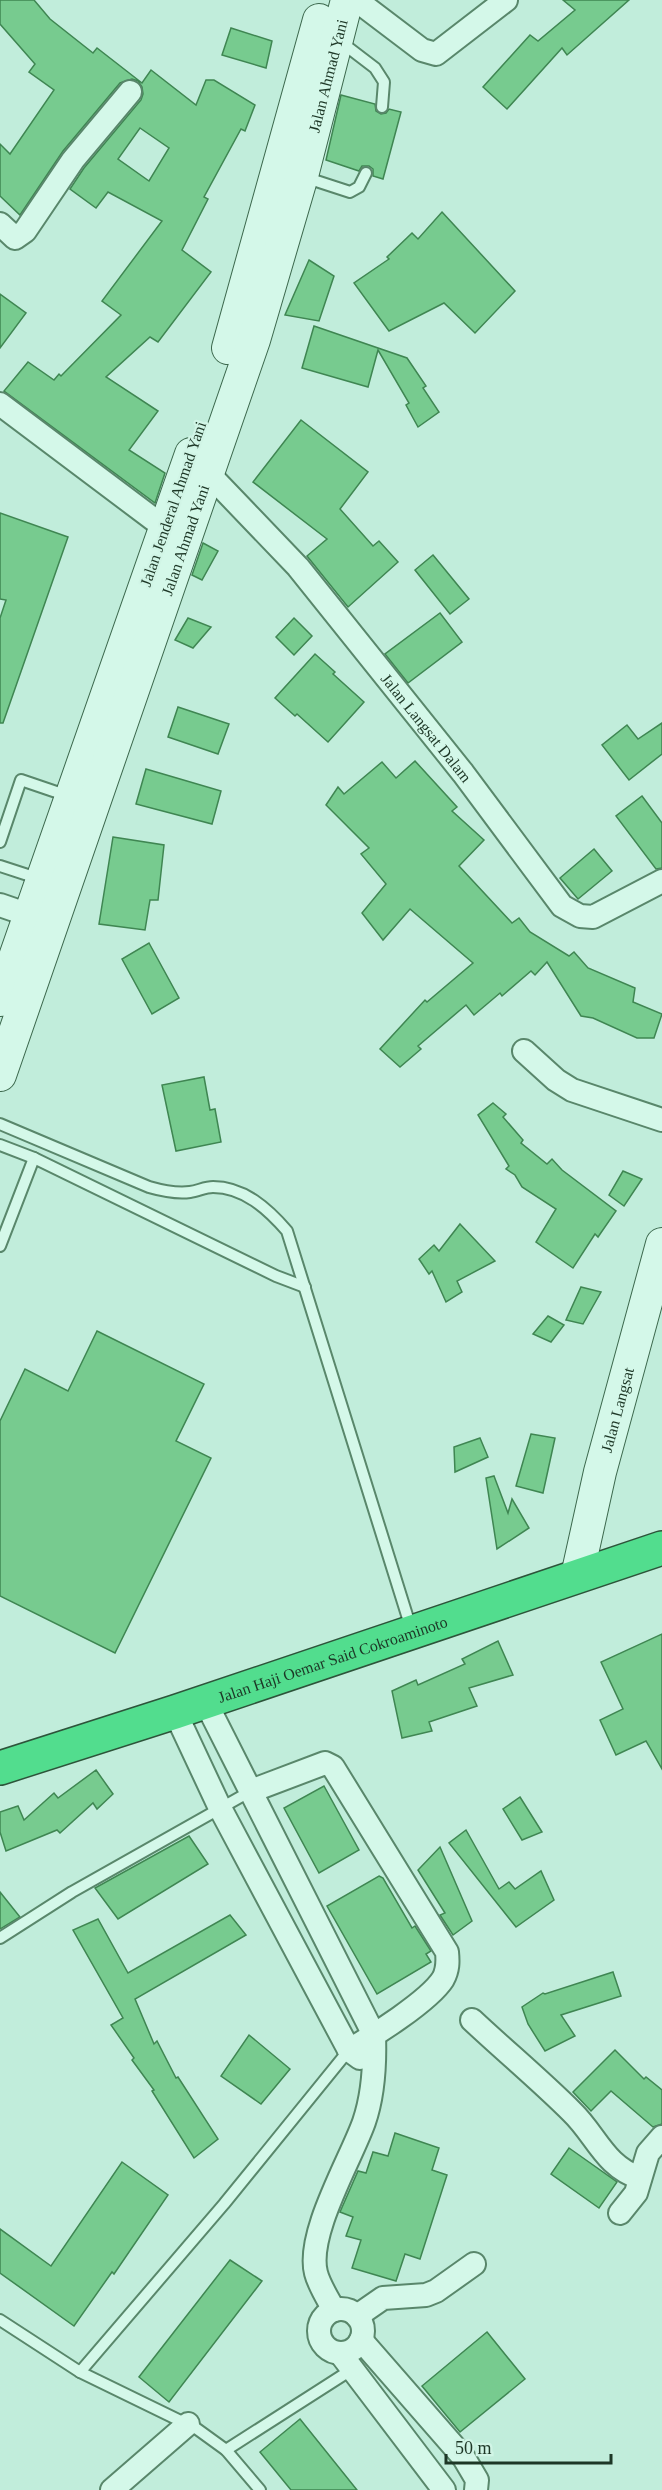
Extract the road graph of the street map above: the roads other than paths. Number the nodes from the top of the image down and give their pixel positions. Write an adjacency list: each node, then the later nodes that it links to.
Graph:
1 (324, 0): 13 (main road, Jalan Jenderal Ahmad Yani)
2 (347, 0): 5 (main road, Jalan Ahmad Yani)
3 (356, 0): 4 (street)
4 (506, 0)
5 (336, 38): 7 (lane); 9 (main road, Jalan Ahmad Yani)
6 (130, 92): 10 (street)
7 (382, 107)
8 (366, 173): 9 (lane)
9 (302, 176): 12 (main road, Jalan Ahmad Yani)
10 (0, 224)
11 (0, 404): 13 (street)
12 (207, 472): 18 (street, Jalan Langsat Dalam); 23 (main road, Jalan Ahmad Yani)
13 (165, 528): 14 (main road, Jalan Jenderal Ahmad Yani)
14 (71, 797): 15 (lane); 17 (main road, Jalan Jenderal Ahmad Yani)
15 (0, 842)
16 (0, 866): 17 (lane)
17 (42, 880): 20 (main road, Jalan Jenderal Ahmad Yani)
18 (662, 880)
19 (0, 905): 20 (street)
20 (29, 915): 21 (main road, Jalan Jenderal Ahmad Yani)
21 (0, 1000)
22 (524, 1051): 24 (street)
23 (0, 1075)
24 (662, 1120)
25 (0, 1124): 30 (lane)
26 (0, 1145): 27 (lane)
27 (34, 1158): 29 (lane); 30 (lane)
28 (662, 1244): 32 (main road, Jalan Langsat)
29 (0, 1246)
30 (304, 1287): 33 (lane)
31 (662, 1548): 32 (highway, Jalan Haji Oemar Said Cokroaminoto)
32 (577, 1576): 33 (highway, Jalan Haji Oemar Said Cokroaminoto)
33 (412, 1632): 34 (highway, Jalan Haji Oemar Said Cokroaminoto)
34 (190, 1706): 35 (highway, Jalan Haji Oemar Said Cokroaminoto); 36 (street); 37 (street)
35 (0, 1768)
36 (250, 1791): 37 (lane); 40 (street); 40 (street)
37 (220, 1808): 38 (lane); 41 (street)
38 (0, 1938)
39 (472, 2020): 44 (street)
40 (374, 2036): 41 (street); 42 (street)
41 (349, 2050): 42 (street); 52 (lane)
42 (374, 2067): 47 (street)
43 (662, 2137): 44 (street)
44 (640, 2178): 45 (street)
45 (620, 2213)
46 (474, 2264): 48 (street)
47 (334, 2310): 48 (street); 51 (street)
48 (357, 2316): 50 (street)
49 (0, 2320): 52 (lane)
50 (361, 2340): 51 (street); 58 (street)
51 (346, 2362): 54 (lane); 57 (street)
52 (80, 2372): 53 (lane)
53 (188, 2424): 54 (lane); 55 (street)
54 (226, 2450): 56 (lane)
55 (112, 2490)
56 (260, 2490)
57 (444, 2490)
58 (476, 2490)

